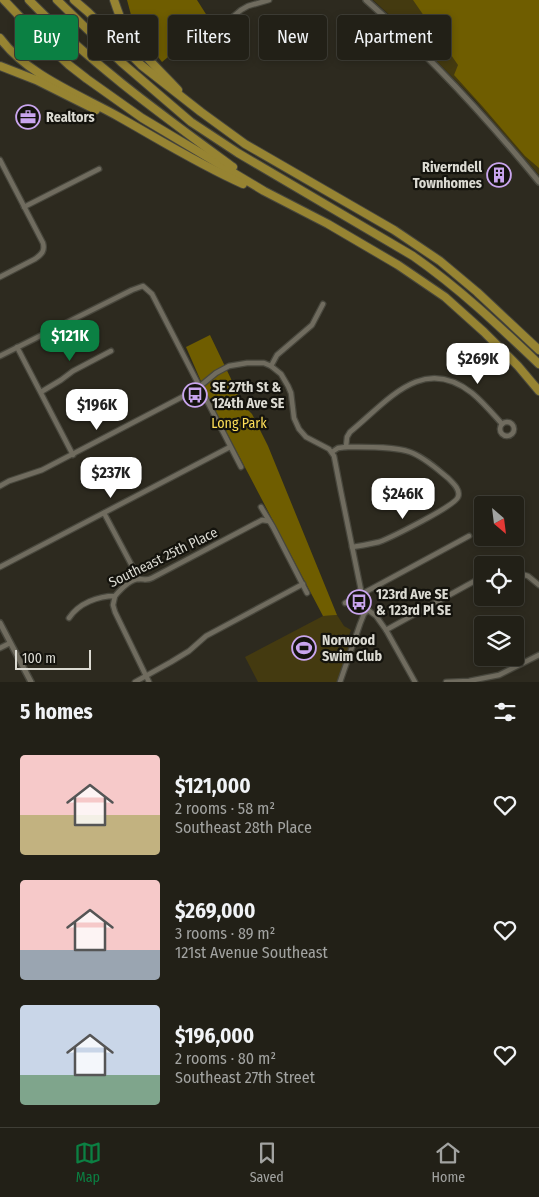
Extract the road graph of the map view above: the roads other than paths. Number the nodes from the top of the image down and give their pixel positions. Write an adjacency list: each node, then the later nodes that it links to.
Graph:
1 (4, 0): 16 (highway)
2 (57, 0): 25 (highway)
3 (74, 0): 11 (highway)
4 (114, 0): 11 (highway)
5 (269, 0): 8 (street)
6 (366, 0): 15 (street)
7 (30, 1): 16 (highway)
8 (235, 15)
9 (0, 38): 12 (highway)
10 (0, 66): 12 (highway)
11 (201, 112): 22 (highway)
12 (165, 143): 17 (highway)
13 (0, 160): 18 (street)
14 (99, 169): 18 (street)
15 (539, 182)
16 (264, 191): 17 (highway)
17 (293, 205): 28 (highway)
18 (24, 207): 19 (street)
19 (0, 277)
20 (323, 304): 26 (street)
21 (17, 347): 24 (street); 27 (street); 29 (street)
22 (539, 350)
23 (111, 351): 29 (street)
24 (0, 356)
25 (539, 364)
26 (272, 366): 27 (street); 33 (street)
27 (200, 387): 31 (street); 34 (street)
28 (539, 391)
29 (41, 392): 34 (street)
30 (502, 424): 32 (street)
31 (230, 447): 35 (street); 38 (street)
32 (346, 447): 33 (street); 41 (street)
33 (332, 452): 41 (street)
34 (73, 455): 36 (street)
35 (241, 467)
36 (0, 486)
37 (261, 507): 39 (street)
38 (104, 513): 42 (street); 44 (street)
39 (269, 521): 44 (street, Southeast 25th Place); 46 (street)
40 (469, 536): 49 (street)
41 (352, 548): 49 (street)
42 (0, 567)
43 (524, 575): 47 (street)
44 (139, 579): 50 (street, Southeast 25th Place)
45 (474, 581): 55 (street)
46 (303, 584): 48 (street); 59 (street)
47 (539, 585)
48 (307, 593)
49 (362, 594): 51 (street); 52 (street)
50 (115, 596): 53 (street, Southeast 25th Place); 59 (street)
51 (345, 603)
52 (368, 610): 55 (street); 63 (street)
53 (69, 618)
54 (0, 623): 56 (street)
55 (386, 630): 64 (street)
56 (10, 643): 57 (street); 60 (street)
57 (0, 648)
58 (539, 655): 65 (street)
59 (146, 676): 61 (street); 62 (street)
60 (31, 682)
61 (134, 682)
62 (149, 682)
63 (340, 682)
64 (415, 682)
65 (446, 682)

